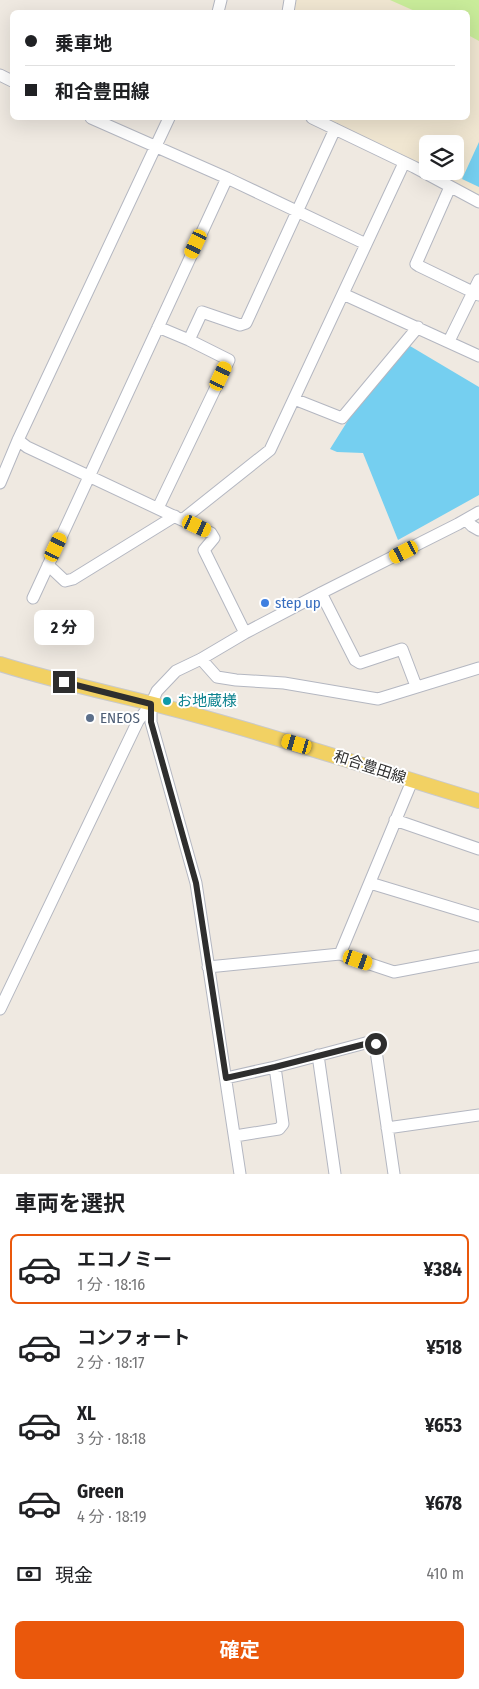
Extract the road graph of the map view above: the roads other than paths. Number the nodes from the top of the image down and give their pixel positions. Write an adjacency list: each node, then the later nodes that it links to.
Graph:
1 (95, 120): 5 (street)
2 (168, 120): 5 (street)
3 (316, 120): 4 (street)
4 (335, 129): 6 (street); 10 (street)
5 (155, 147): 7 (street); 21 (street)
6 (404, 163): 8 (street); 11 (street)
7 (227, 178): 10 (street); 15 (street)
8 (450, 187): 9 (street); 14 (street)
9 (479, 202)
10 (298, 211): 11 (street); 17 (street)
11 (366, 244): 13 (street)
12 (479, 280): 14 (street)
13 (343, 294): 16 (street); 20 (street)
14 (476, 294): 18 (street)
15 (158, 326): 17 (street); 23 (street)
16 (418, 327): 18 (street); 20 (street)
17 (189, 340): 25 (street)
18 (449, 341): 19 (street)
19 (479, 356)
20 (294, 399): 27 (street)
21 (18, 440): 22 (street); 23 (street)
22 (2, 469): 24 (street)
23 (88, 476): 25 (street); 30 (street)
24 (0, 483)
25 (158, 508): 27 (street)
26 (479, 512): 28 (street)
27 (178, 518): 30 (street); 33 (street)
28 (466, 520): 29 (street); 31 (street)
29 (479, 530)
30 (48, 565): 32 (street)
31 (321, 593): 33 (street); 37 (street)
32 (33, 598)
33 (245, 633): 34 (street)
34 (201, 658): 37 (street); 38 (street)
35 (0, 664): 38 (main road, 和合豊田線)
36 (479, 668): 37 (street)
37 (416, 686)
38 (151, 704): 39 (main road, 和合豊田線); 47 (street); 48 (street)
39 (412, 781): 40 (main road, 和合豊田線); 41 (street)
40 (479, 801)
41 (395, 820): 42 (street); 43 (street)
42 (479, 849)
43 (370, 883): 44 (street); 45 (street)
44 (479, 916)
45 (340, 954): 46 (street); 47 (street)
46 (479, 956)
47 (208, 967): 51 (street)
48 (0, 1009)
49 (318, 1054): 50 (street); 53 (street); 56 (street)
50 (275, 1067): 51 (street); 54 (street)
51 (226, 1078): 54 (street)
52 (479, 1115): 53 (street)
53 (387, 1128): 57 (street)
54 (235, 1136): 55 (street)
55 (240, 1174)
56 (335, 1174)
57 (394, 1174)

